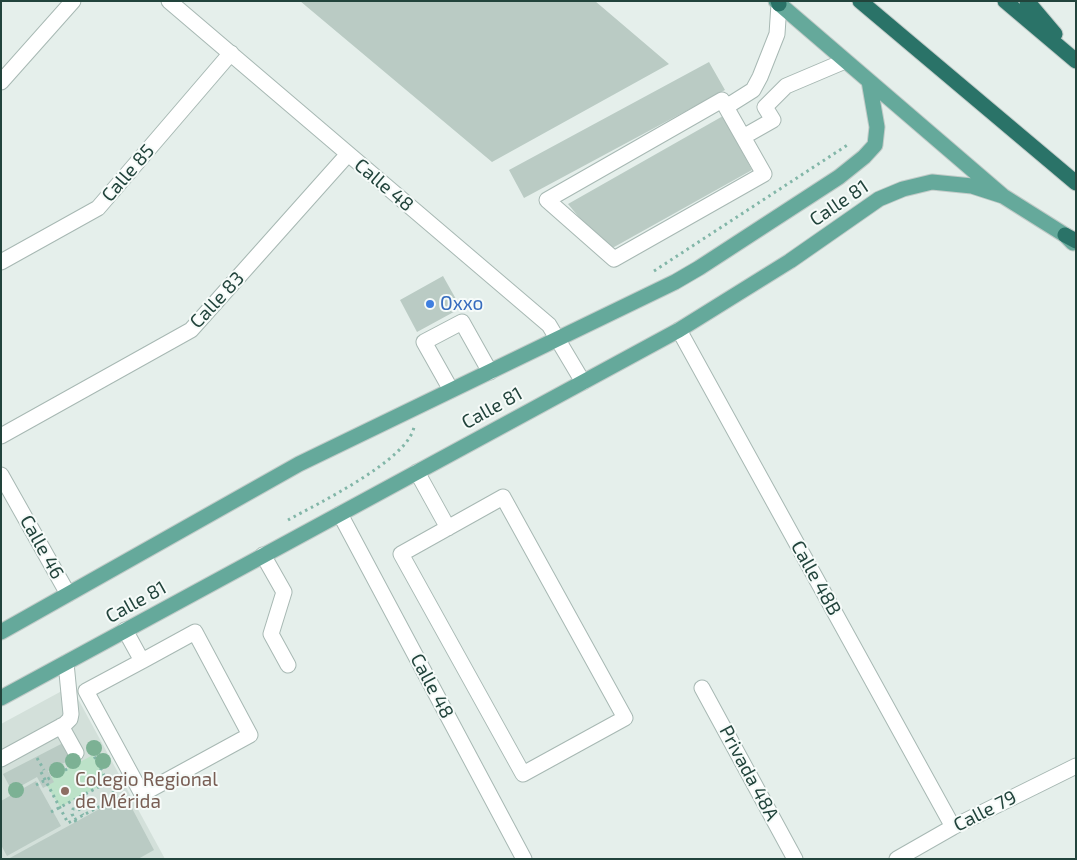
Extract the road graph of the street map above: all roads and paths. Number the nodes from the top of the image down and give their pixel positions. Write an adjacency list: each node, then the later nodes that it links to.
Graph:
1 (73, 1): 11 (street)
2 (169, 1): 7 (street, Calle 48)
3 (860, 1): 16 (highway)
4 (1005, 1): 8 (highway)
5 (1027, 1): 8 (highway)
6 (778, 2): 9 (main road); 12 (street)
7 (231, 53): 15 (street, Calle 48); 19 (street, Calle 85)
8 (1076, 60)
9 (845, 61): 10 (main road); 13 (street)
10 (869, 81): 17 (main road); 22 (main road, Calle 81)
11 (1, 82)
12 (726, 106): 13 (street); 13 (street)
13 (743, 137)
14 (849, 144): 20 (path)
15 (348, 154): 22 (street, Calle 48); 26 (street, Calle 83)
16 (1076, 183)
17 (1003, 196): 18 (main road); 21 (main road, Calle 81)
18 (1072, 240)
19 (1, 262)
20 (653, 272)
21 (680, 330): 24 (main road, Calle 81); 53 (street, Calle 48B)
22 (558, 338): 23 (main road, Calle 81); 24 (street, Calle 48)
23 (490, 372): 25 (main road, Calle 81); 25 (street)
24 (583, 382): 27 (main road, Calle 81)
25 (451, 390): 32 (main road, Calle 81)
26 (1, 436)
27 (417, 472): 29 (main road, Calle 81); 30 (street)
28 (1, 474): 32 (street, Calle 46)
29 (340, 514): 31 (main road, Calle 81); 54 (street, Calle 48)
30 (448, 528): 30 (street)
31 (263, 555): 33 (main road, Calle 81); 37 (street)
32 (68, 594): 34 (main road, Calle 81)
33 (125, 630): 35 (street); 36 (main road, Calle 81)
34 (1, 632)
35 (142, 661): 35 (street)
36 (66, 663): 39 (main road, Calle 81); 40 (street)
37 (288, 665)
38 (702, 688): 55 (street, Privada 48A)
39 (1, 698)
40 (61, 726): 41 (street); 42 (street)
41 (81, 756): 47 (path)
42 (1, 759)
43 (1076, 766): 53 (street, Calle 79)
44 (69, 768): 46 (path)
45 (41, 772): 46 (path)
46 (45, 780): 48 (path); 49 (path)
47 (108, 782): 49 (path); 51 (path)
48 (36, 785)
49 (60, 807): 50 (path); 51 (path)
50 (51, 812)
51 (83, 815): 52 (path)
52 (76, 822)
53 (953, 827): 56 (street, Calle 79)
54 (524, 859)
55 (795, 859)
56 (897, 859)

